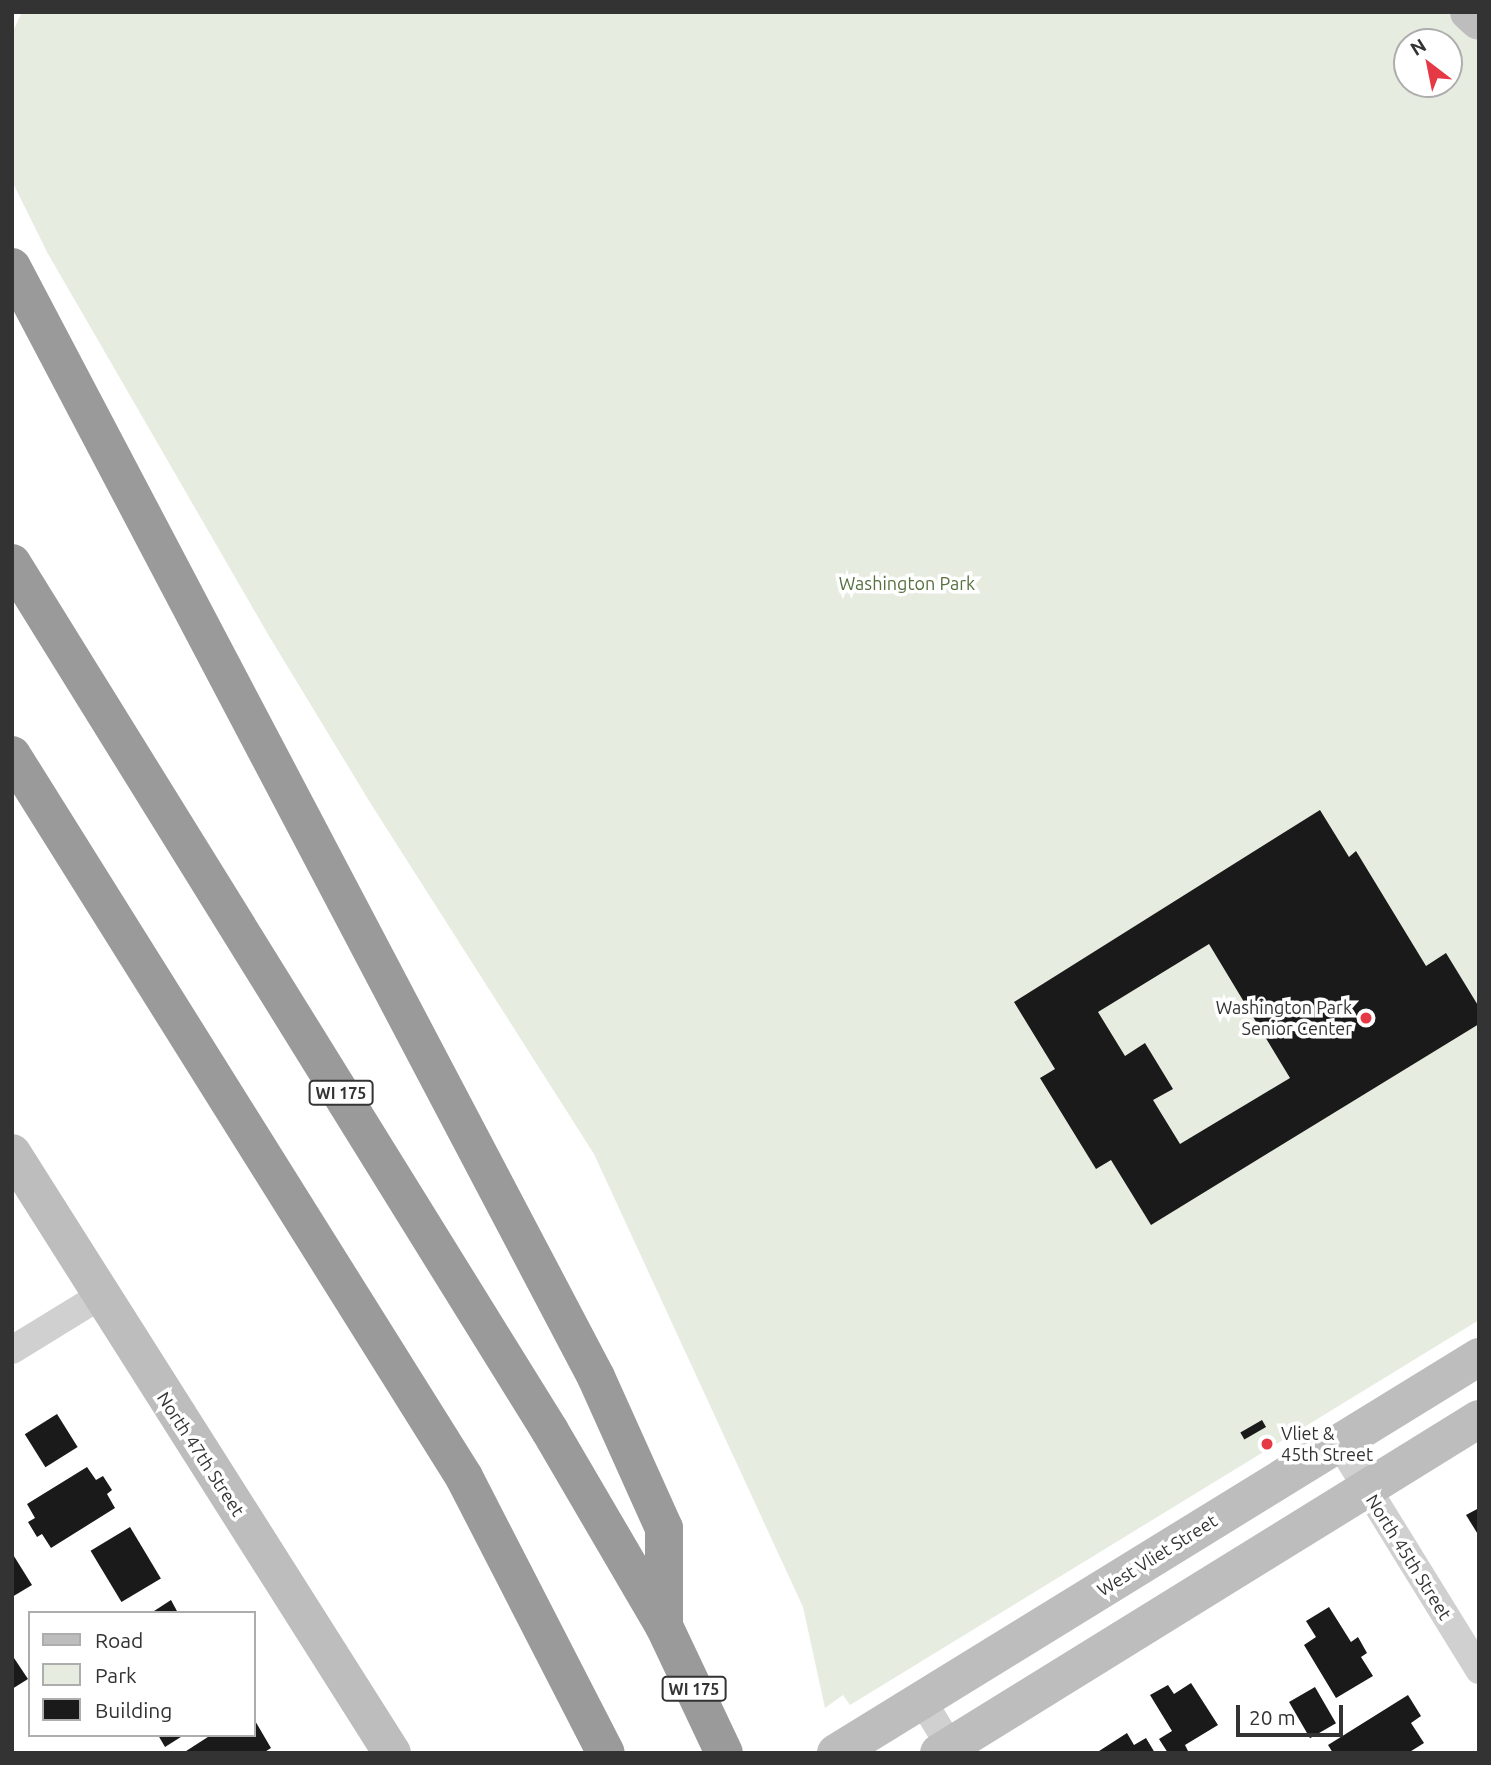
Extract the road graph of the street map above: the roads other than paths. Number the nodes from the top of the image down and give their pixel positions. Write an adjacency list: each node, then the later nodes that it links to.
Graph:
1 (1469, 12): 2 (street)
2 (1479, 21)
3 (12, 267): 13 (highway)
4 (12, 563): 13 (highway, WI 175)
5 (12, 755): 18 (highway)
6 (12, 1153): 7 (street, North 47th Street)
7 (100, 1296): 8 (street); 17 (street, North 47th Street)
8 (12, 1350)
9 (1479, 1357): 11 (street, West Vliet Street)
10 (1479, 1419): 12 (street)
11 (1339, 1443): 12 (street, North 45th Street); 15 (street, West Vliet Street)
12 (1366, 1489): 14 (street, North 45th Street); 16 (street)
13 (664, 1626): 19 (highway, WI 175)
14 (1479, 1670)
15 (922, 1700): 16 (street); 20 (street, West Vliet Street)
16 (947, 1751)
17 (391, 1753)
18 (606, 1753)
19 (724, 1753)
20 (836, 1753)

